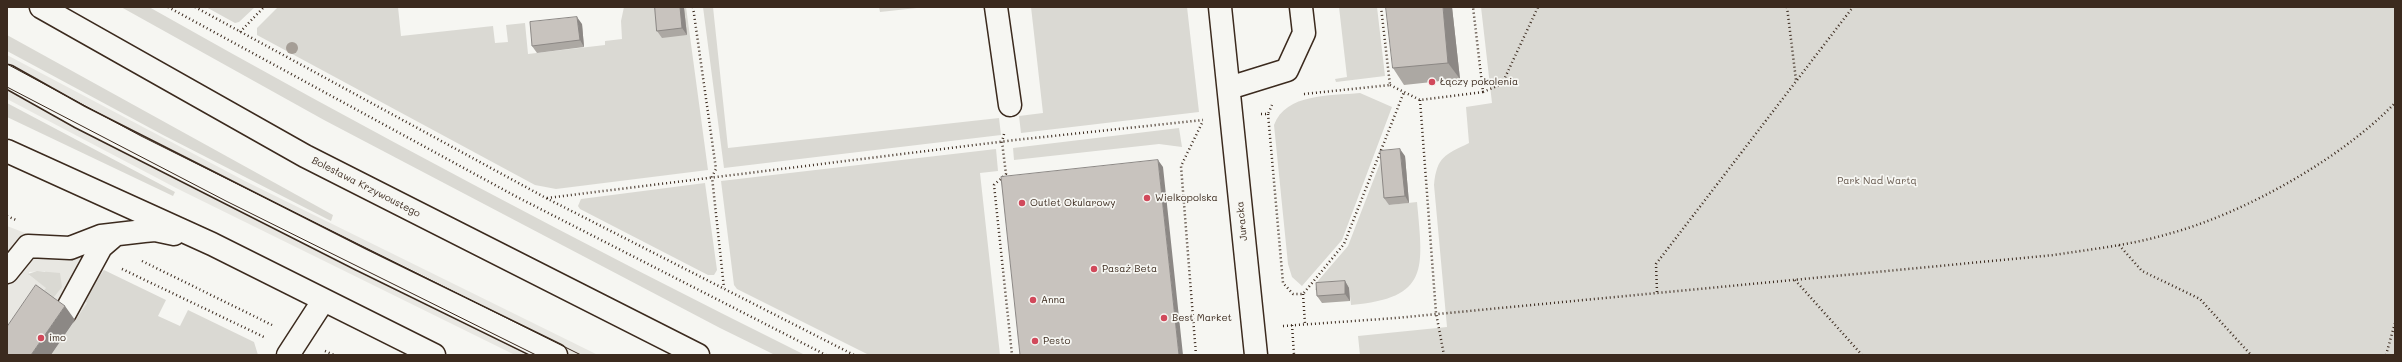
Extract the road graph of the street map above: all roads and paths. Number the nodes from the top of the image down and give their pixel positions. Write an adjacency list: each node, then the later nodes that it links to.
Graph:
1 (41, 7): 54 (street, Bolesława Krzywoustego)
2 (168, 7): 55 (path)
3 (195, 7): 14 (path)
4 (264, 7): 14 (path)
5 (693, 7): 34 (path)
6 (996, 7): 25 (street)
7 (1220, 7): 18 (street, Juracka)
8 (1301, 7): 18 (street)
9 (1381, 7): 17 (path)
10 (1473, 7): 20 (path)
11 (1538, 7): 20 (path)
12 (1787, 7): 16 (path)
13 (1852, 7): 16 (path)
14 (240, 32): 35 (path)
15 (7, 76): 53 (street)
16 (1796, 80): 43 (path)
17 (1390, 85): 19 (path); 21 (path)
18 (1228, 88): 59 (street, Juracka)
19 (1404, 92): 22 (path); 44 (path)
20 (1483, 92): 22 (path)
21 (1296, 95)
22 (1420, 100): 47 (path)
23 (1275, 102): 26 (path)
24 (2395, 103): 38 (path)
25 (1010, 105): 32 (path)
26 (1268, 114): 27 (path); 44 (path)
27 (1256, 115)
28 (1203, 120): 29 (path); 31 (path); 58 (path)
29 (1209, 120)
30 (1014, 133): 31 (path)
31 (1015, 140): 32 (path)
32 (1002, 142): 34 (path); 57 (path)
33 (7, 151): 37 (street)
34 (712, 176): 35 (path); 42 (path)
35 (546, 198): 42 (path)
36 (110, 238): 37 (street); 40 (street); 46 (street); 50 (path)
37 (212, 244): 45 (street)
38 (2118, 245): 41 (path); 63 (path)
39 (116, 266): 50 (path)
40 (7, 272)
41 (1794, 280): 43 (path); 62 (path)
42 (724, 289): 56 (path)
43 (1658, 292): 47 (path)
44 (1303, 294): 47 (path)
45 (323, 301): 50 (street); 52 (street)
46 (65, 312)
47 (1436, 313): 61 (path)
48 (2395, 323): 64 (path)
49 (1292, 325): 60 (path)
50 (293, 348): 51 (path)
51 (334, 355)
52 (434, 355)
53 (556, 355)
54 (698, 355)
55 (826, 355)
56 (854, 355)
57 (1012, 355)
58 (1196, 355)
59 (1256, 355)
60 (1294, 355)
61 (1444, 355)
62 (1862, 355)
63 (2251, 355)
64 (2386, 355)

